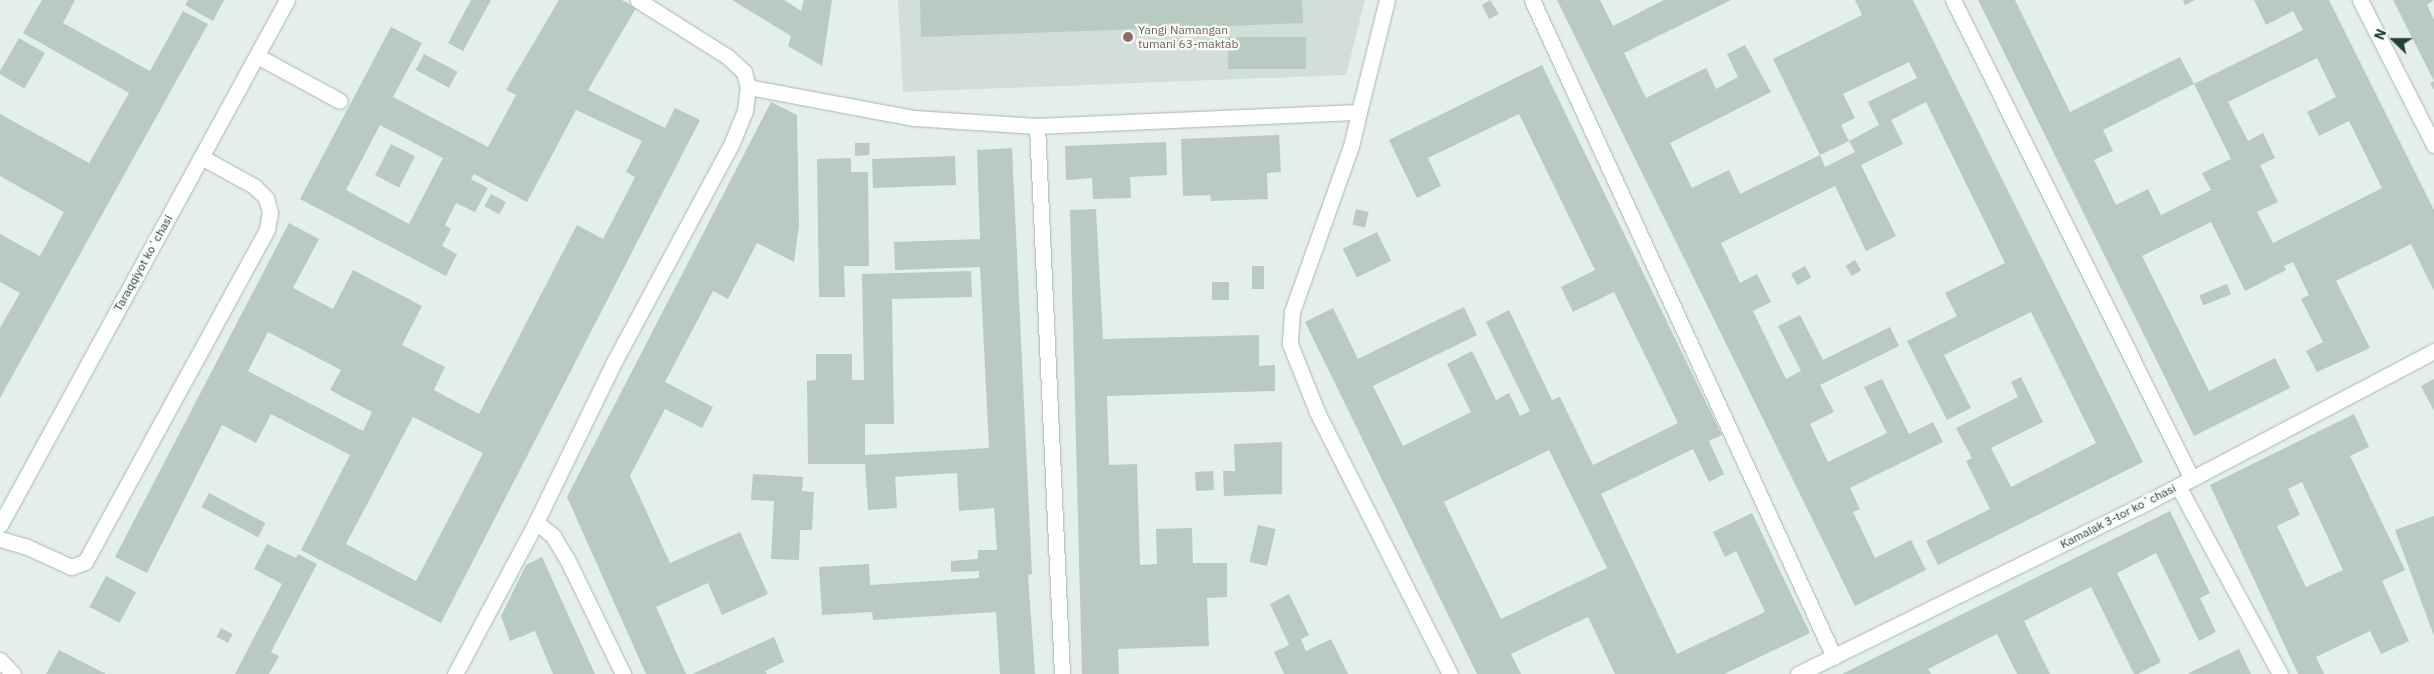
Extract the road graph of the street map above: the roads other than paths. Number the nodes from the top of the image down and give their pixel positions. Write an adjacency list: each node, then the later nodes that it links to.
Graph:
1 (287, 0): 7 (street, Taraqqiyot koʻchasi)
2 (638, 0): 8 (street)
3 (1387, 0): 10 (street)
4 (1532, 0): 20 (street)
5 (1953, 0): 15 (street)
6 (2360, 0): 12 (street)
7 (257, 56): 9 (street); 13 (street, Taraqqiyot koʻchasi)
8 (748, 87): 11 (street); 17 (street)
9 (340, 101)
10 (1358, 112): 11 (street); 26 (street)
11 (1037, 126): 25 (street)
12 (2434, 145)
13 (201, 157): 18 (street, Taraqqiyot koʻchasi); 19 (street)
14 (2434, 352): 15 (street, Kamalak 3-tor koʻchasi)
15 (2190, 476): 16 (street, Kamalak 3-tor koʻchasi)
16 (2178, 486): 20 (street, Kamalak 3-tor koʻchasi); 28 (street)
17 (536, 522): 23 (street); 24 (street)
18 (0, 525)
19 (0, 539)
20 (1834, 657): 27 (street, Kamalak 3-tor koʻchasi)
21 (0, 660): 22 (street)
22 (13, 674)
23 (455, 674)
24 (623, 674)
25 (1062, 674)
26 (1450, 674)
27 (1798, 674)
28 (2280, 674)

